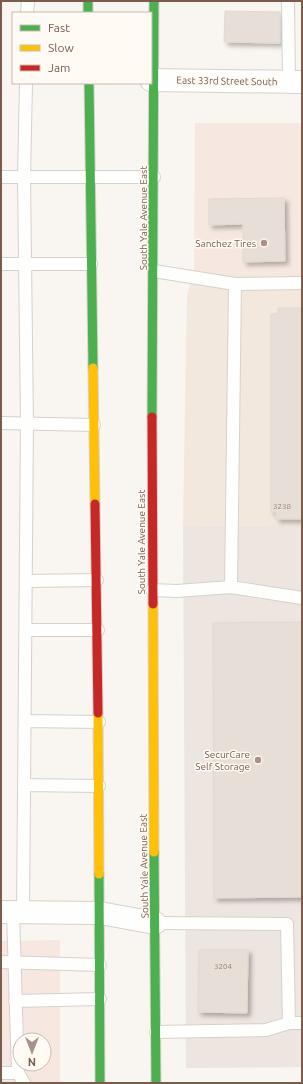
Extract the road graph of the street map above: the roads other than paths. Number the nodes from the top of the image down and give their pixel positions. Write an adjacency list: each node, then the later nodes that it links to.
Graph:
1 (28, 1): 5 (lane)
2 (88, 1): 6 (main road)
3 (154, 1): 7 (main road, South Yale Avenue East)
4 (288, 1): 8 (lane)
5 (27, 12)
6 (88, 12)
7 (153, 80): 8 (street, East 33rd Street South); 12 (main road, South Yale Avenue East)
8 (296, 82)
9 (26, 84): 14 (lane)
10 (88, 84): 11 (main road)
11 (90, 177): 12 (lane); 14 (lane); 17 (main road)
12 (154, 177): 18 (main road, South Yale Avenue East)
13 (1, 178): 14 (lane)
14 (24, 178): 16 (lane)
15 (1, 264): 16 (lane)
16 (26, 264): 17 (lane); 22 (lane)
17 (91, 264): 23 (main road)
18 (154, 271): 20 (lane); 27 (main road, South Yale Avenue East)
19 (302, 283): 20 (lane)
20 (235, 284): 26 (lane)
21 (1, 423): 22 (lane)
22 (27, 423): 23 (lane); 25 (lane)
23 (94, 425): 24 (main road)
24 (97, 580): 25 (lane); 30 (main road)
25 (26, 581): 29 (lane)
26 (232, 587): 27 (lane); 28 (lane)
27 (152, 590): 37 (main road, South Yale Avenue East)
28 (302, 598)
29 (26, 630): 30 (lane); 31 (lane)
30 (98, 630): 32 (main road)
31 (25, 722): 32 (lane); 33 (lane)
32 (99, 722): 34 (main road)
33 (24, 785): 34 (lane); 35 (lane)
34 (99, 786): 36 (main road)
35 (13, 912): 36 (street); 39 (lane)
36 (100, 913): 37 (street); 40 (main road)
37 (155, 923): 44 (lane); 46 (main road, South Yale Avenue East)
38 (1, 962): 39 (lane)
39 (14, 962): 40 (lane); 42 (lane)
40 (100, 965): 41 (main road)
41 (100, 999): 42 (lane); 50 (main road)
42 (15, 1001): 45 (lane)
43 (302, 1022): 44 (lane)
44 (289, 1023): 46 (lane)
45 (16, 1032)
46 (156, 1032): 51 (main road, South Yale Avenue East)
47 (18, 1072): 48 (lane); 49 (lane)
48 (1, 1073)
49 (24, 1083)
50 (100, 1083)
51 (156, 1083)

